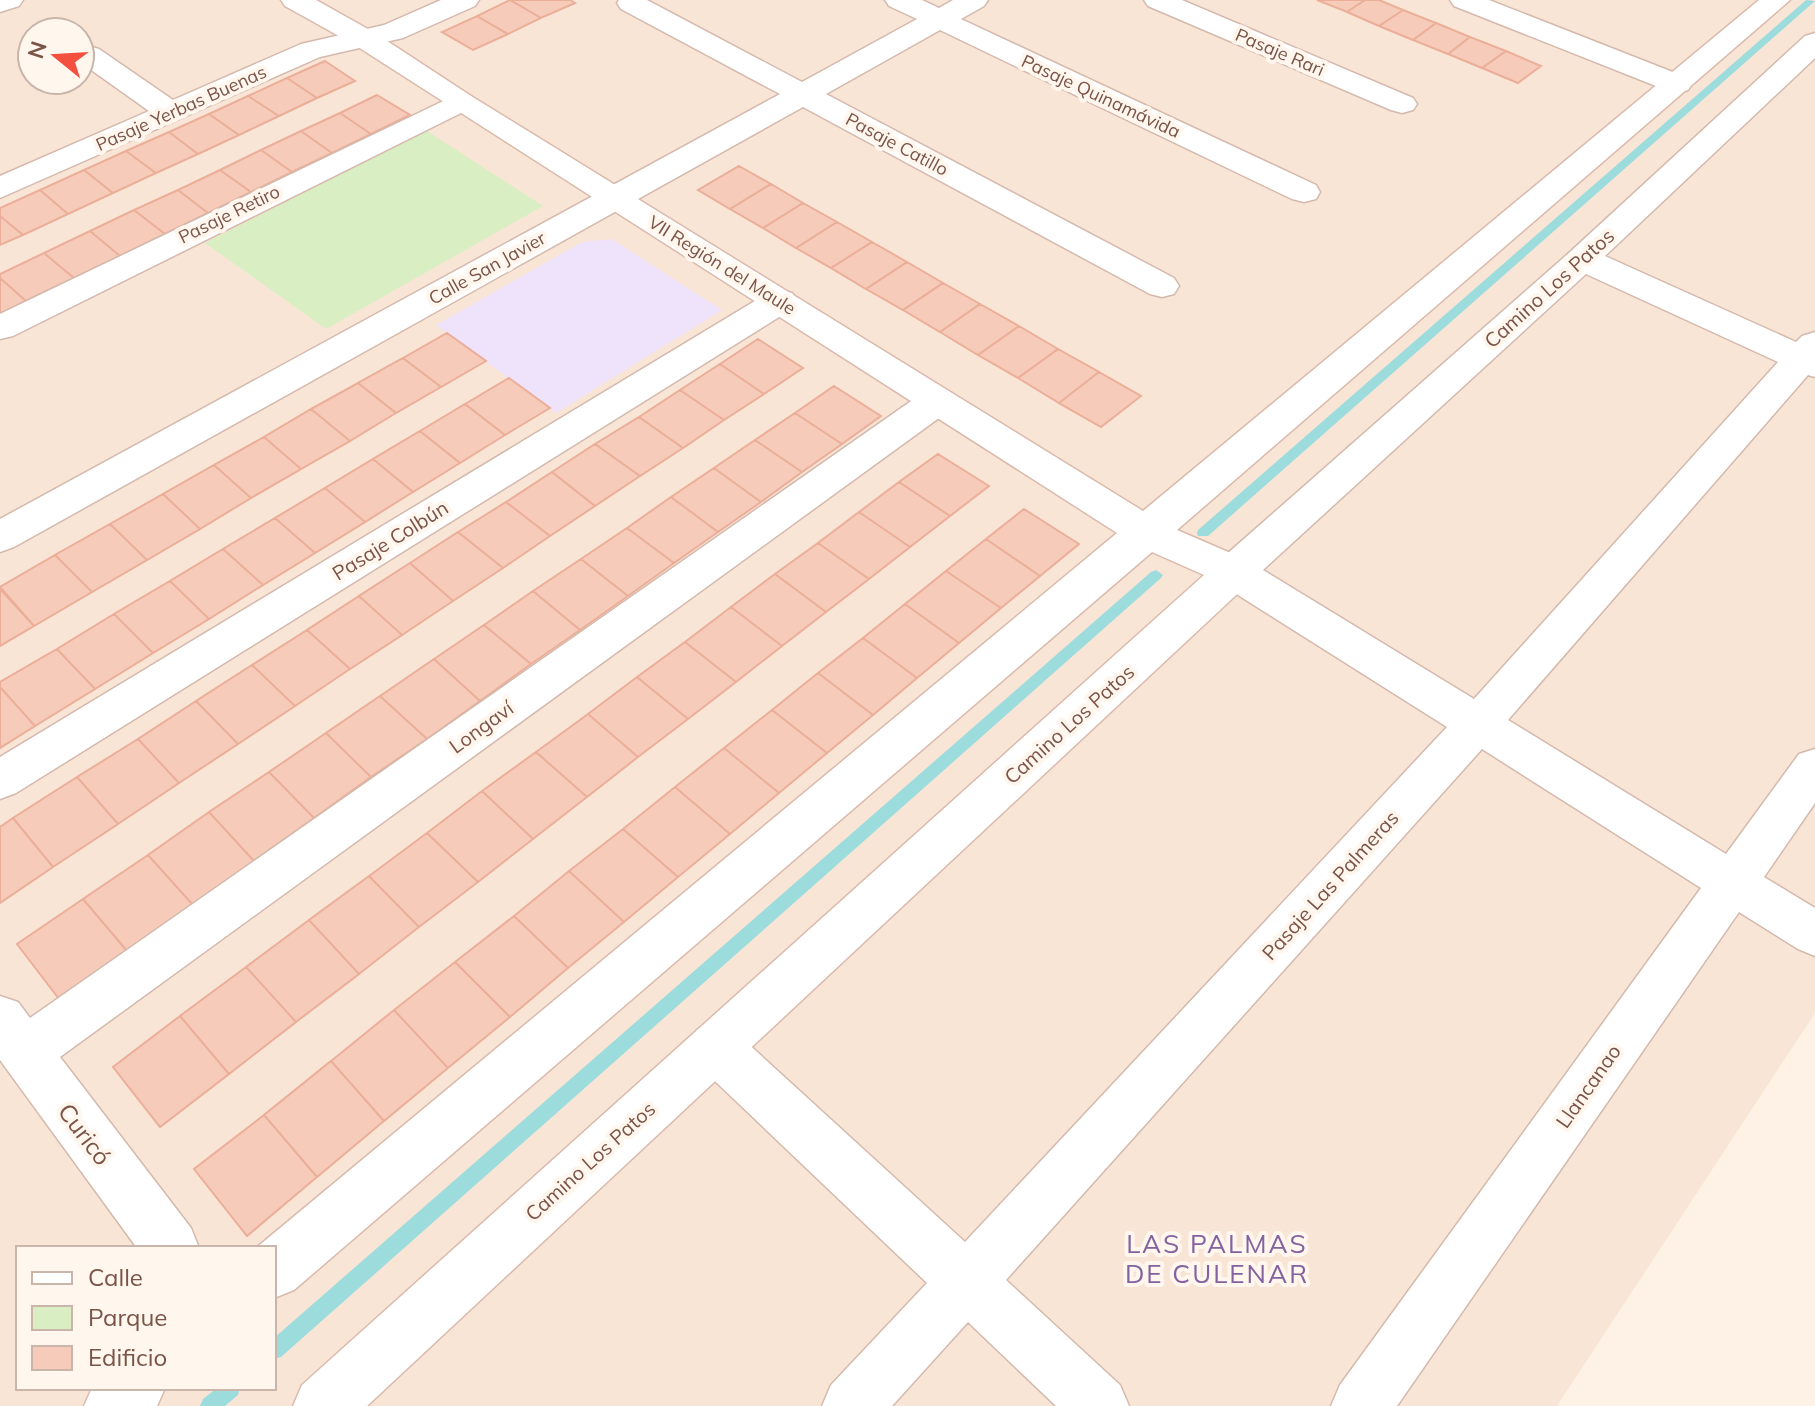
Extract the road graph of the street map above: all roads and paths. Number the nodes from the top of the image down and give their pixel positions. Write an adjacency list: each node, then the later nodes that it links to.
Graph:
1 (9, 0): 9 (street)
2 (295, 0): 13 (street, VII Región del Maule)
3 (465, 0): 13 (street, Pasaje Yerbas Buenas)
4 (899, 0): 12 (street, Pasaje Quinamávida)
5 (974, 0): 12 (street, Calle San Javier)
6 (1158, 0): 19 (street, Pasaje Rari)
7 (1464, 0): 11 (street)
8 (1776, 0): 16 (street)
9 (0, 3)
10 (631, 3): 17 (street, Pasaje Catillo)
11 (1515, 8): 16 (street)
12 (940, 19): 17 (street, Calle San Javier); 22 (street, Pasaje Quinamávida)
13 (365, 39): 18 (street, VII Región del Maule); 20 (street, Pasaje Yerbas Buenas)
14 (1814, 44): 24 (street, Camino Los Patos)
15 (96, 60): 20 (street)
16 (1677, 84): 30 (street)
17 (804, 94): 23 (street, Calle San Javier); 25 (street, Pasaje Catillo)
18 (460, 102): 23 (street, VII Región del Maule); 27 (street, Pasaje Retiro)
19 (1402, 104)
20 (171, 112): 21 (street, Pasaje Yerbas Buenas)
21 (0, 188)
22 (1304, 192)
23 (616, 197): 26 (street, VII Región del Maule); 31 (street, Calle San Javier)
24 (1582, 259): 28 (street); 32 (street, Camino Los Patos)
25 (1162, 286)
26 (780, 301): 29 (street, VII Región del Maule); 35 (street, Pasaje Colbún)
27 (0, 328)
28 (1811, 356): 33 (street, Pasaje Las Palmeras)
29 (937, 401): 30 (street, VII Región del Maule); 38 (street, Longaví)
30 (1147, 533): 32 (street, VII Región del Maule); 41 (street)
31 (0, 537)
32 (1234, 572): 33 (street, VII Región del Maule); 39 (street, Camino Los Patos)
33 (1478, 724): 36 (street, VII Región del Maule); 42 (street, Pasaje Las Palmeras)
34 (1815, 767): 36 (street, Llancanao)
35 (0, 780)
36 (1732, 882): 37 (street, VII Región del Maule); 48 (street, Llancanao)
37 (1815, 934)
38 (12, 1036): 40 (street, Curicó)
39 (715, 1047): 42 (street); 45 (street, Camino Los Patos)
40 (170, 1246)
41 (276, 1268)
42 (967, 1283): 46 (street, Pasaje Las Palmeras); 47 (street)
43 (133, 1390): 44 (street)
44 (114, 1406)
45 (323, 1406)
46 (852, 1406)
47 (1099, 1406)
48 (1361, 1406)

